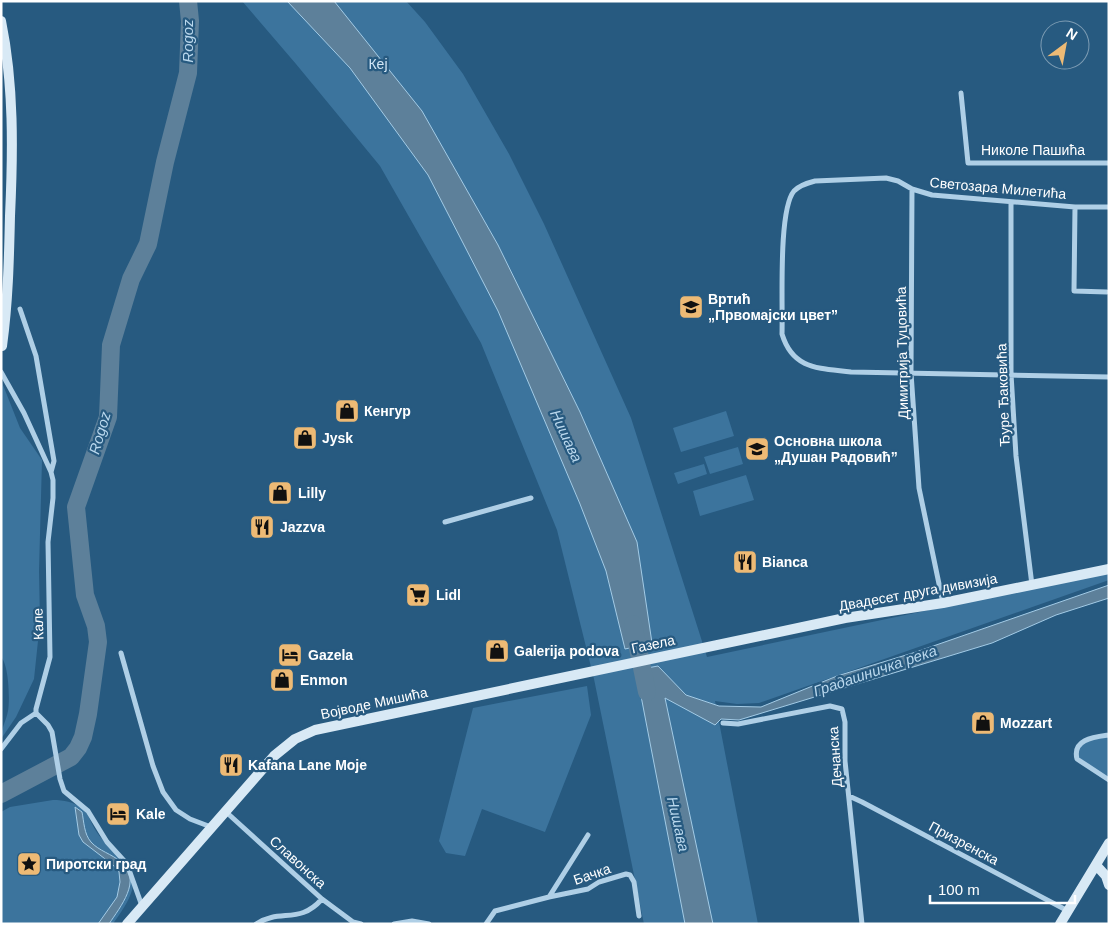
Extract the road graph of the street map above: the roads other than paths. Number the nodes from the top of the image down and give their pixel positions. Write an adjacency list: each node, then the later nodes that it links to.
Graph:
1 (1, 21): 10 (street)
2 (961, 93): 3 (street, Николе Пашића)
3 (1109, 163)
4 (912, 190): 5 (street, Светозара Милетића); 12 (street, Димитрија Туцовића); 12 (street, Светозара Милетића)
5 (1011, 202): 6 (street, Светозара Милетића); 13 (street, Ђуре Ђаковића)
6 (1075, 206): 7 (street, Светозара Милетића); 8 (street, Светозара Милетића)
7 (1109, 207)
8 (1107, 292)
9 (20, 309): 15 (street, Кале)
10 (2, 346)
11 (1, 372): 15 (street)
12 (911, 373): 13 (street, Светозара Милетића); 20 (street, Димитрија Туцовића)
13 (1011, 374): 14 (street, Светозара Милетића); 19 (street, Ђуре Ђаковића)
14 (1109, 377)
15 (51, 472): 24 (street, Кале)
16 (531, 498): 17 (street)
17 (445, 522)
18 (1109, 569): 19 (street, Двадесет друга дивизија)
19 (1032, 585): 20 (street, Двадесет друга дивизија)
20 (942, 603): 21 (street, Двадесет друга дивизија)
21 (731, 642): 23 (street, Газела)
22 (120, 654): 31 (street)
23 (581, 673): 30 (street, Војводе Мишића)
24 (36, 713): 27 (street); 38 (street)
25 (723, 723): 29 (street, Дечанска)
26 (1109, 735): 28 (street)
27 (1, 749)
28 (1109, 780)
29 (849, 796): 39 (street, Призренска); 48 (street, Дечанска)
30 (225, 811): 31 (street, Војводе Мишића); 37 (street, Славонска)
31 (210, 827): 38 (street, Војводе Мишића)
32 (588, 834): 36 (street, Бачка)
33 (1109, 844): 34 (street)
34 (1096, 865): 35 (street); 39 (street)
35 (1109, 885)
36 (549, 897): 40 (street, Бачка); 47 (street, Бачка)
37 (322, 899): 41 (street, Славонска); 43 (street)
38 (142, 906): 42 (street, Војводе Мишића)
39 (1068, 911): 49 (street)
40 (639, 916)
41 (353, 923): 44 (street, Славонска)
42 (126, 924)
43 (256, 924)
44 (361, 924)
45 (394, 924): 46 (street)
46 (429, 924)
47 (487, 924)
48 (862, 924)
49 (1060, 924)

